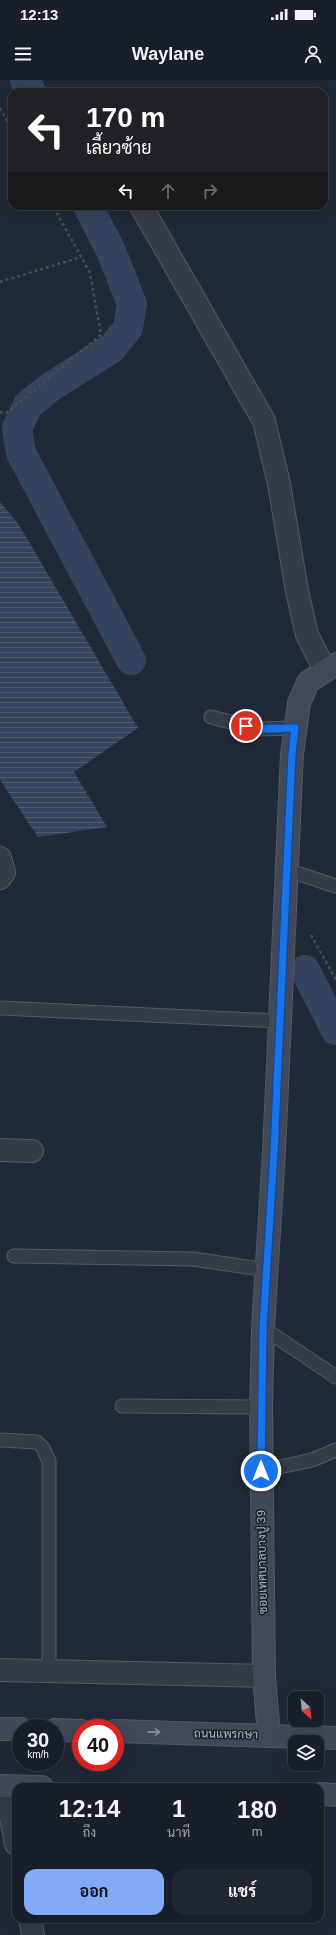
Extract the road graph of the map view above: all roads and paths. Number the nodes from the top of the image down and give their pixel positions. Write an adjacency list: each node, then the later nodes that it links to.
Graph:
1 (0, 108): 2 (path)
2 (8, 123)
3 (55, 210): 5 (path)
4 (143, 210): 8 (street)
5 (81, 257): 6 (path); 7 (path)
6 (0, 282)
7 (0, 412)
8 (330, 667): 10 (street, ซอยเทศบาลบางปู 39)
9 (211, 717): 10 (lane)
10 (295, 728): 12 (street, ซอยเทศบาลบางปู 39)
11 (0, 858): 13 (street)
12 (287, 870): 14 (lane); 18 (street, ซอยเทศบาลบางปู 39)
13 (0, 878)
14 (336, 886)
15 (309, 932): 16 (path)
16 (336, 980)
17 (0, 1008): 18 (lane)
18 (279, 1021): 22 (street, ซอยเทศบาลบางปู 39)
19 (0, 1150): 20 (street)
20 (32, 1151)
21 (14, 1256): 22 (lane)
22 (267, 1270): 23 (street, ซอยเทศบาลบางปู 39)
23 (263, 1328): 24 (lane); 26 (street, ซอยเทศบาลบางปู 39)
24 (336, 1377)
25 (122, 1406): 26 (lane)
26 (261, 1407): 29 (street, ซอยเทศบาลบางปู 39)
27 (0, 1440): 31 (lane)
28 (336, 1450): 29 (lane)
29 (261, 1471): 32 (street, ซอยเทศบาลบางปู 39)
30 (0, 1670): 31 (street)
31 (49, 1671): 32 (street)
32 (264, 1676): 36 (street, ซอยเทศบาลบางปู 39)
33 (0, 1729): 34 (street)
34 (12, 1729)
35 (124, 1731): 36 (street, ถนนแพรกษา, one-way to 36)
36 (269, 1735): 37 (street, ถนนแพรกษา)
37 (336, 1738)
38 (2, 1786): 39 (street); 42 (street)
39 (12, 1786)
40 (324, 1794): 41 (street)
41 (336, 1795)
42 (12, 1827)
43 (31, 1923): 44 (street)
44 (33, 1935)

